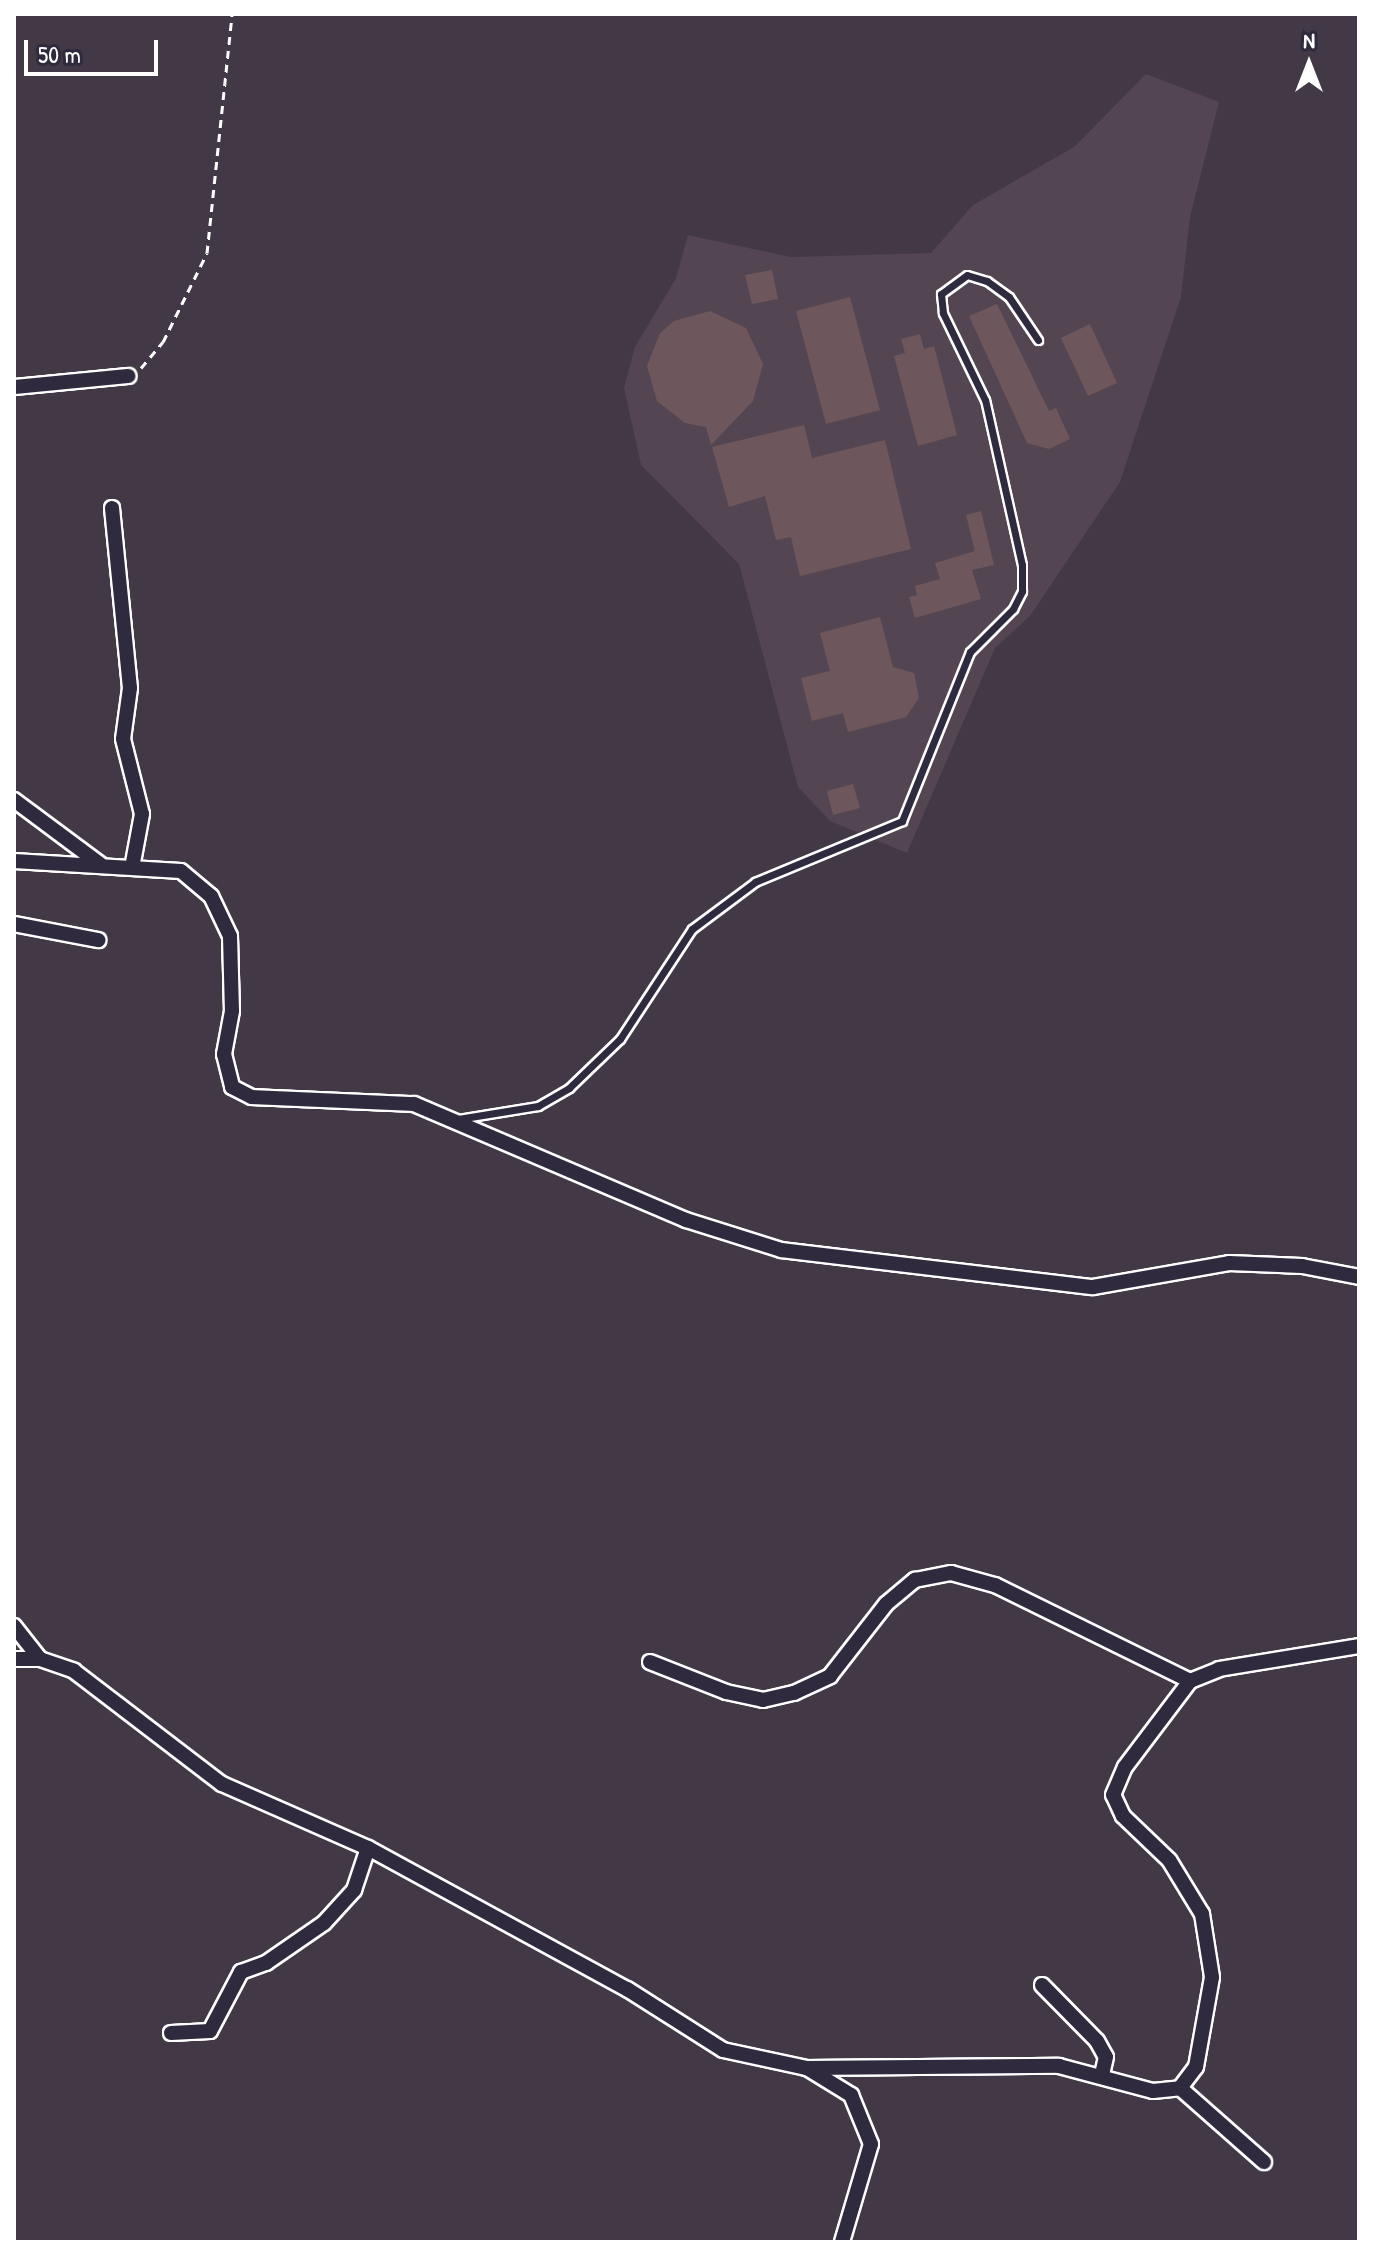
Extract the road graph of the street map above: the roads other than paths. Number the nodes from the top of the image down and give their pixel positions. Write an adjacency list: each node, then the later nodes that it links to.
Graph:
1 (1038, 340): 11 (lane)
2 (128, 376): 3 (street)
3 (14, 387)
4 (112, 508): 8 (street)
5 (14, 800): 7 (street)
6 (14, 861): 7 (street)
7 (100, 864): 8 (street)
8 (132, 868): 11 (street)
9 (14, 924): 10 (street)
10 (98, 940)
11 (456, 1120): 12 (street)
12 (1359, 1277)
13 (14, 1626): 16 (street)
14 (1359, 1646): 18 (street)
15 (14, 1659): 16 (street)
16 (40, 1659): 19 (street)
17 (650, 1662): 18 (street)
18 (1190, 1681): 24 (street)
19 (368, 1848): 21 (street); 22 (street)
20 (1042, 1985): 23 (street)
21 (171, 2033)
22 (806, 2068): 23 (street); 26 (street)
23 (1102, 2074): 24 (street)
24 (1180, 2088): 25 (street)
25 (1264, 2162)
26 (842, 2242)

